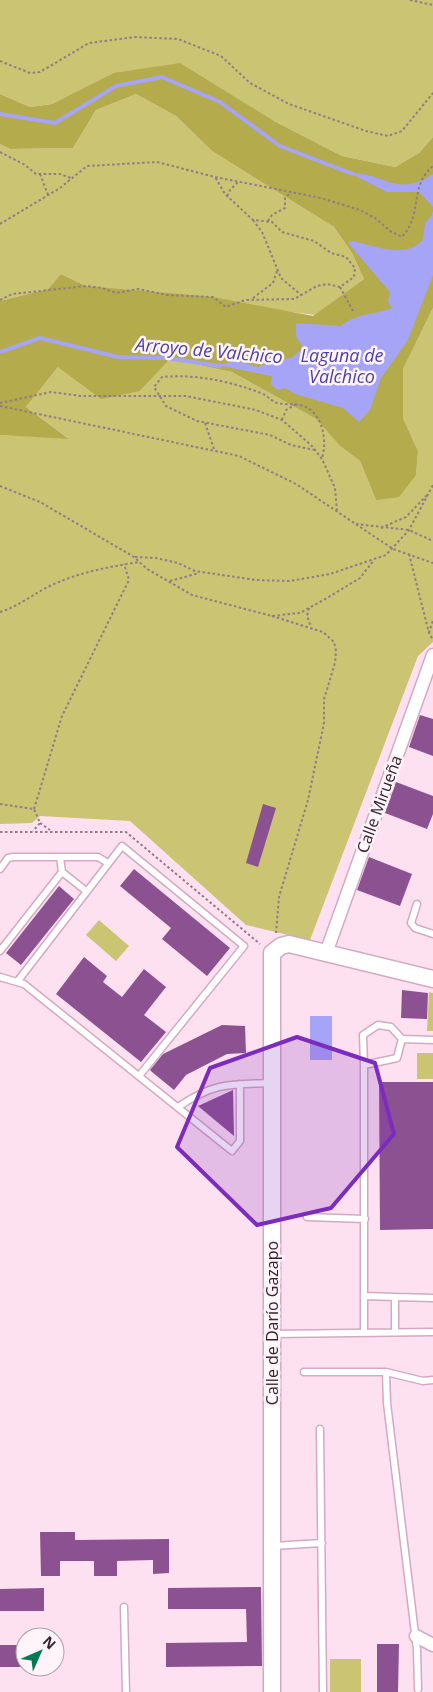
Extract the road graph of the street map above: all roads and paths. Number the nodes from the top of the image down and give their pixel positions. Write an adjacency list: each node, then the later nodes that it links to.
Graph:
1 (410, 0): 2 (path)
2 (433, 4)
3 (0, 61): 4 (path)
4 (433, 93)
5 (0, 152): 7 (path)
6 (433, 166): 11 (path)
7 (40, 174): 9 (path); 12 (path)
8 (215, 177): 9 (path); 10 (path); 13 (path)
9 (72, 178): 12 (path)
10 (239, 182): 11 (path); 13 (path)
11 (291, 192): 15 (path)
12 (48, 195): 16 (path)
13 (228, 196): 14 (path)
14 (253, 220): 15 (path); 17 (path)
15 (267, 222): 18 (path)
16 (0, 224)
17 (277, 271): 19 (path); 20 (path)
18 (340, 287): 19 (path); 22 (path)
19 (301, 295): 20 (path)
20 (252, 299): 21 (path)
21 (0, 300)
22 (353, 311)
23 (158, 397): 24 (path); 25 (path); 26 (path); 27 (path)
24 (298, 403): 26 (path); 30 (path)
25 (0, 405): 28 (path)
26 (282, 420): 29 (path)
27 (205, 423): 28 (path); 29 (path)
28 (214, 450): 34 (path)
29 (315, 450): 30 (path)
30 (322, 460): 34 (path)
31 (433, 485): 33 (path)
32 (0, 486): 41 (path)
33 (430, 492): 36 (path); 37 (path)
34 (337, 512): 35 (path)
35 (355, 524): 36 (path); 39 (path)
36 (381, 528): 37 (path)
37 (409, 530): 38 (path); 39 (path)
38 (433, 541)
39 (393, 549): 40 (path); 42 (path)
40 (409, 554): 45 (path); 52 (path)
41 (134, 557): 43 (path); 46 (path)
42 (374, 560): 46 (path); 48 (path)
43 (139, 562): 44 (path); 47 (path)
44 (124, 564): 49 (path); 56 (path)
45 (433, 564)
46 (201, 572): 47 (path)
47 (170, 581): 48 (path)
48 (309, 608): 51 (path)
49 (0, 612)
50 (433, 620): 52 (path)
51 (312, 628)
52 (429, 633): 53 (path)
53 (433, 640)
54 (433, 655): 68 (street, Calle Mirueña)
55 (0, 804): 56 (path)
56 (34, 809): 57 (path)
57 (40, 823): 58 (path); 59 (path)
58 (33, 832)
59 (52, 832)
60 (60, 857): 61 (lane); 62 (lane); 63 (lane)
61 (108, 863): 64 (lane); 75 (lane)
62 (0, 869)
63 (62, 872): 64 (lane); 67 (lane)
64 (86, 891): 71 (lane)
65 (417, 904): 66 (lane)
66 (433, 934)
67 (0, 952)
68 (326, 953): 70 (street); 77 (street, Calle de Darío Gazapo)
69 (0, 977): 71 (lane)
70 (433, 980)
71 (17, 982): 75 (lane)
72 (402, 1039): 73 (lane); 74 (lane); 74 (lane)
73 (433, 1040)
74 (364, 1064): 80 (lane)
75 (139, 1076): 78 (lane)
76 (240, 1084): 77 (lane); 78 (lane); 78 (lane)
77 (272, 1084): 87 (street, Calle de Darío Gazapo)
78 (178, 1107)
79 (307, 1217): 80 (lane)
80 (365, 1219): 81 (lane)
81 (364, 1296): 82 (lane); 84 (lane)
82 (395, 1297): 83 (lane); 85 (lane)
83 (433, 1298)
84 (364, 1332): 85 (lane); 87 (lane)
85 (395, 1332): 86 (lane)
86 (433, 1332)
87 (272, 1334): 93 (street, Calle de Darío Gazapo)
88 (304, 1372): 89 (lane)
89 (386, 1372): 90 (lane); 95 (lane)
90 (433, 1380)
91 (320, 1428): 92 (lane)
92 (322, 1544): 93 (lane); 100 (lane)
93 (272, 1546): 99 (street, Calle de Darío Gazapo)
94 (124, 1607): 98 (lane)
95 (416, 1636): 96 (street); 97 (lane)
96 (433, 1644)
97 (418, 1689)
98 (126, 1692)
99 (272, 1692)
100 (323, 1692)

